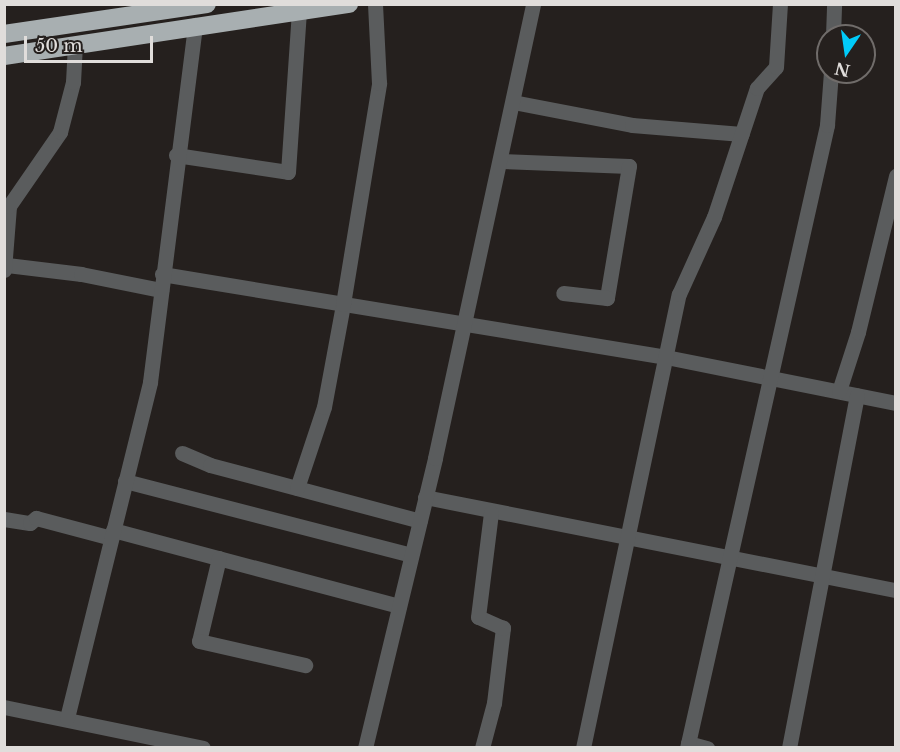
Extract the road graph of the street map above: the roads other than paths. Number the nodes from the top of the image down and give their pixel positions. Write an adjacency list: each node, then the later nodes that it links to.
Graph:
1 (207, 4): 10 (highway)
2 (349, 4): 7 (highway)
3 (375, 4): 23 (street)
4 (533, 4): 14 (street)
5 (780, 4): 15 (street)
6 (834, 4): 8 (street)
7 (299, 12): 9 (highway); 16 (street)
8 (833, 24)
9 (195, 25): 11 (highway); 16 (street)
10 (4, 34)
11 (75, 45): 12 (highway); 19 (street)
12 (4, 56)
13 (830, 84): 26 (street)
14 (513, 102): 15 (street); 17 (street)
15 (742, 134): 25 (street)
16 (177, 154): 20 (street)
17 (500, 161): 22 (street); 24 (street)
18 (896, 176): 27 (street)
19 (6, 268): 21 (street)
20 (162, 274): 21 (street); 23 (street)
21 (161, 290): 31 (street)
22 (564, 293)
23 (343, 304): 24 (street); 32 (street)
24 (464, 323): 25 (street); 33 (street)
25 (666, 357): 26 (street); 38 (street)
26 (769, 377): 27 (street); 41 (street)
27 (839, 391): 28 (street)
28 (857, 395): 29 (street); 42 (street)
29 (896, 403)
30 (182, 453): 32 (street)
31 (125, 481): 37 (street); 39 (street)
32 (297, 488): 36 (street)
33 (425, 497): 34 (street); 36 (street)
34 (492, 513): 38 (street); 51 (street)
35 (4, 519): 37 (street)
36 (420, 521): 39 (street)
37 (112, 534): 40 (street); 47 (street)
38 (627, 538): 41 (street); 52 (street)
39 (411, 555): 44 (street)
40 (219, 558): 44 (street); 45 (street)
41 (728, 558): 42 (street); 48 (street)
42 (822, 576): 43 (street); 54 (street)
43 (896, 590)
44 (399, 606): 50 (street)
45 (305, 665)
46 (4, 707): 47 (street)
47 (67, 718): 49 (street)
48 (688, 745): 53 (street)
49 (203, 747)
50 (365, 747)
51 (482, 747)
52 (583, 747)
53 (707, 747)
54 (789, 747)

